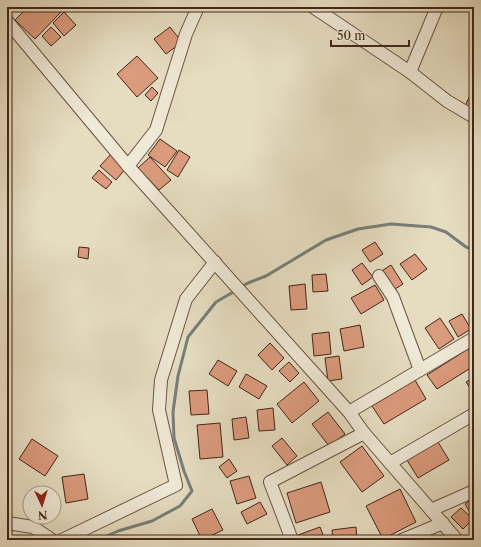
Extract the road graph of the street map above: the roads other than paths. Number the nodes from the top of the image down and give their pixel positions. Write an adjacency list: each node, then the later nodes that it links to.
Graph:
1 (198, 7): 7 (street)
2 (313, 7): 5 (street)
3 (437, 7): 5 (street)
4 (7, 21): 7 (street)
5 (410, 72): 6 (street)
6 (474, 117)
7 (128, 166): 8 (street)
8 (215, 262): 12 (street); 21 (street)
9 (379, 276): 11 (street)
10 (474, 338): 11 (street)
11 (420, 370): 12 (street)
12 (349, 412): 14 (street)
13 (474, 414): 15 (street)
14 (364, 433): 15 (street); 22 (street)
15 (390, 463): 17 (street)
16 (474, 491): 17 (street)
17 (431, 510): 19 (street)
18 (7, 523): 20 (street)
19 (443, 523): 23 (street); 24 (street)
20 (52, 540)
21 (62, 540)
22 (292, 540)
23 (402, 540)
24 (457, 540)

